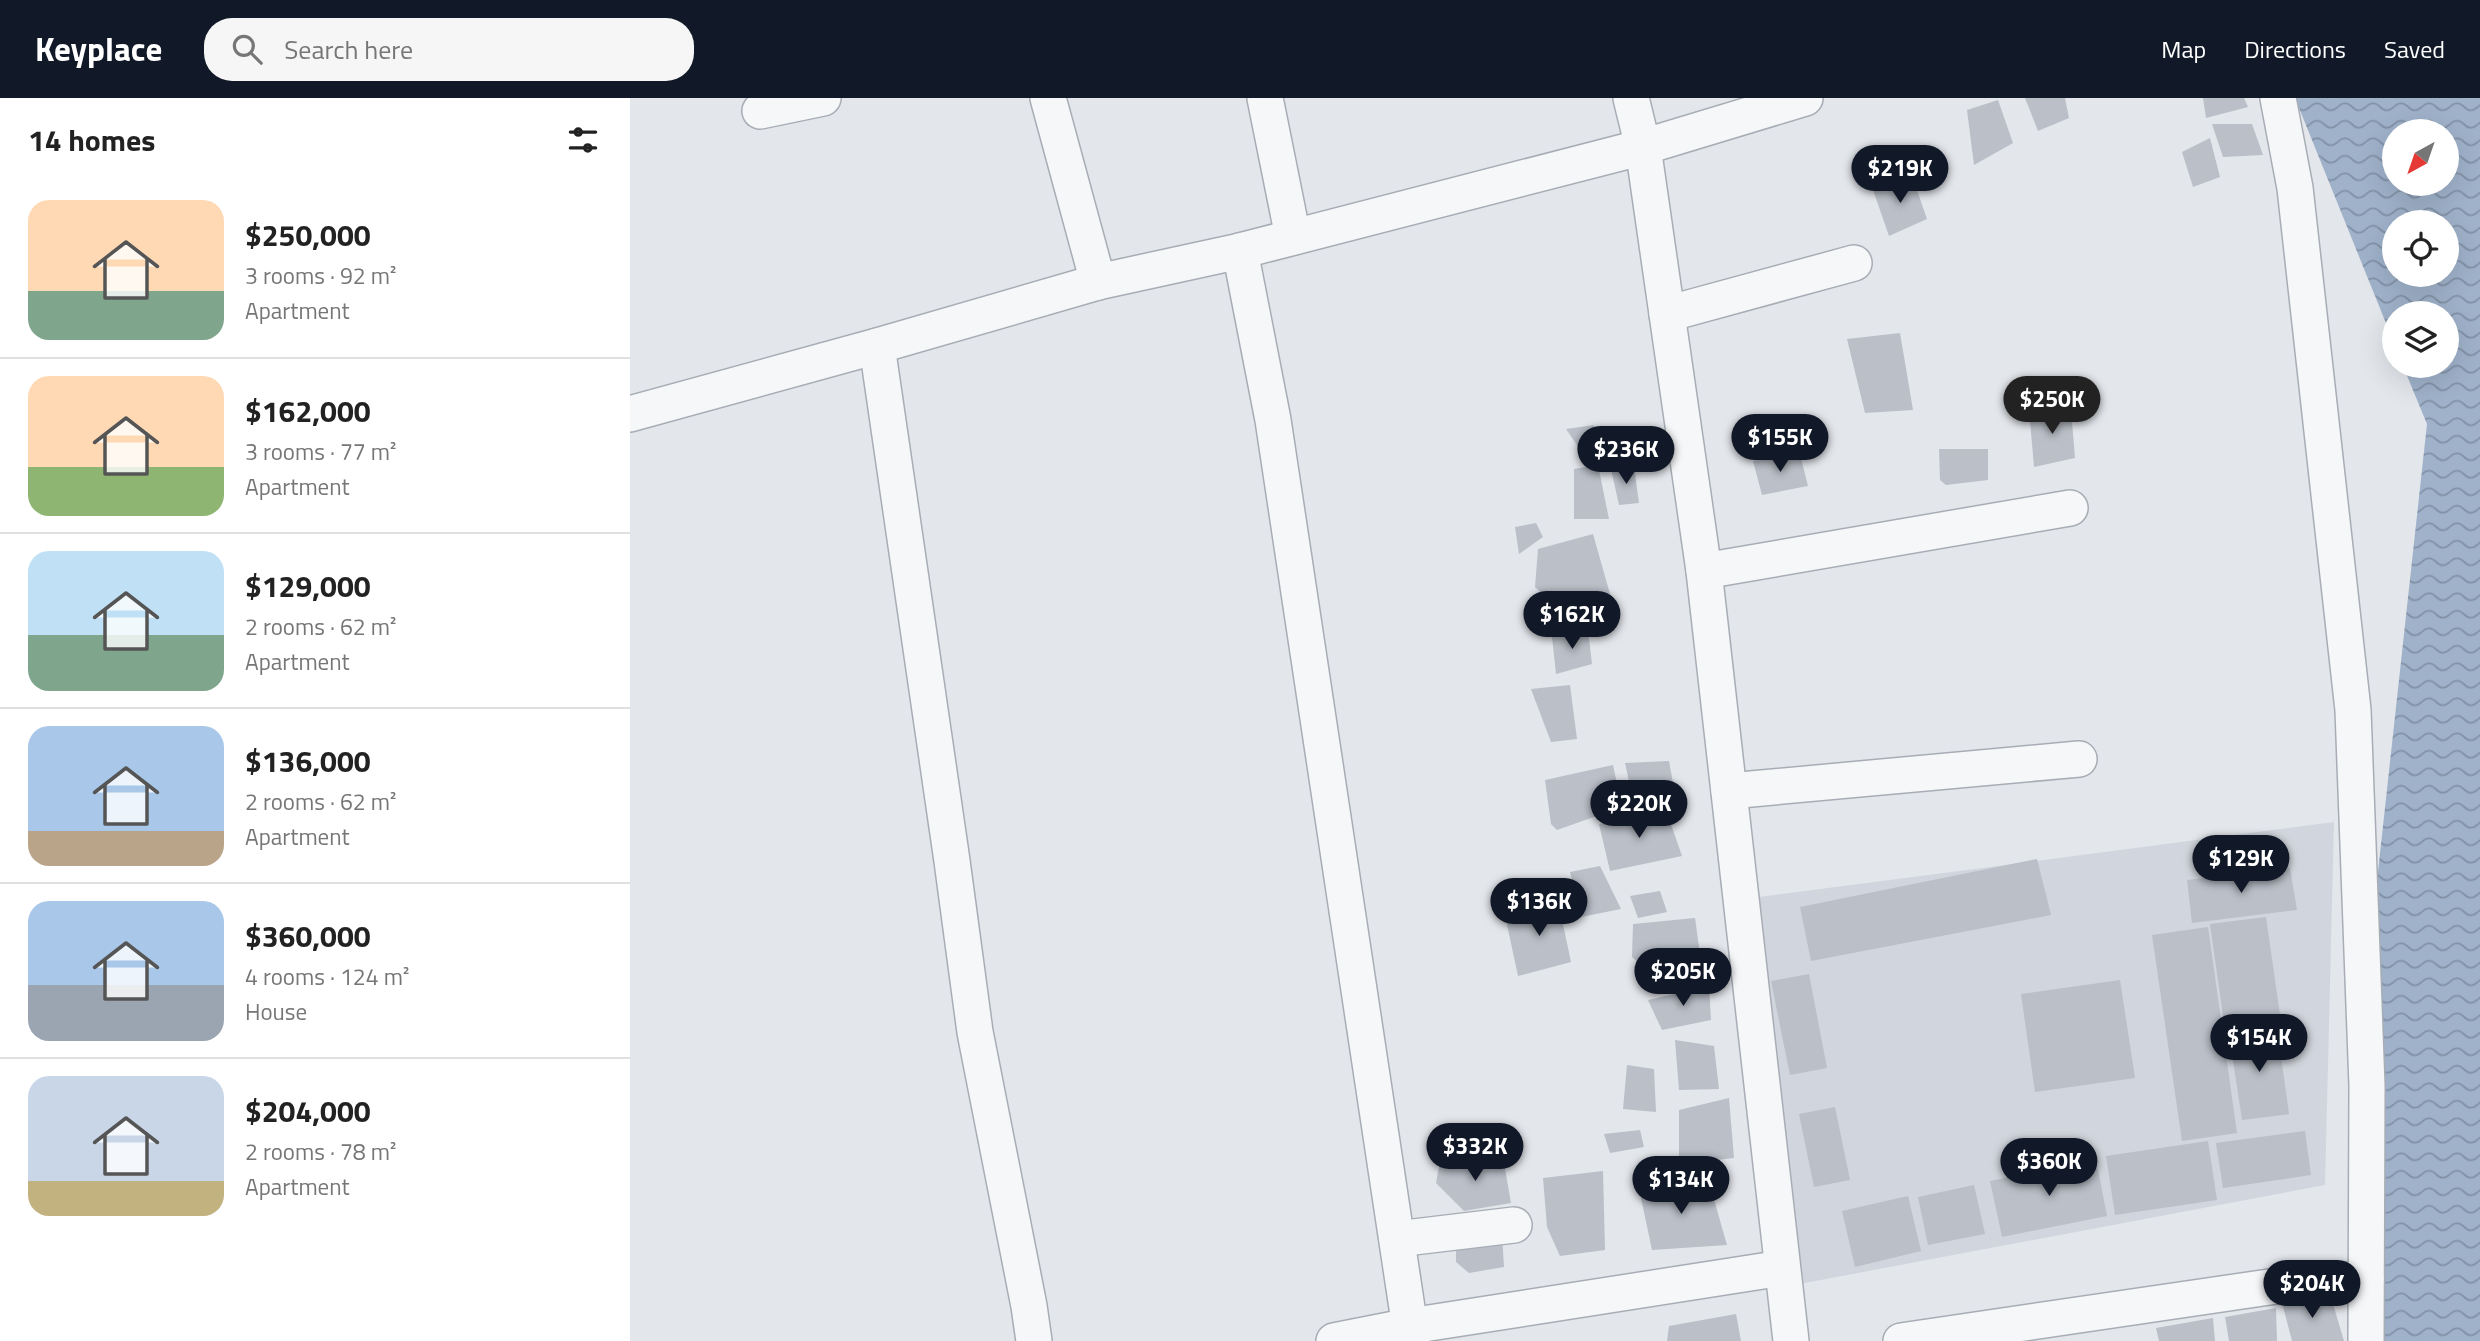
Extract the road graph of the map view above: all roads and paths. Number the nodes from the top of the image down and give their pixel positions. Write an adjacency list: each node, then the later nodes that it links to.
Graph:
1 (823, 98): 7 (street)
2 (1048, 98): 12 (street)
3 (1265, 98): 9 (street)
4 (1631, 98): 8 (street)
5 (1805, 98): 8 (street)
6 (2278, 98): 23 (street)
7 (760, 111)
8 (1643, 147): 9 (street); 13 (street)
9 (1293, 237): 10 (street)
10 (1240, 251): 12 (street); 21 (street)
11 (1854, 264): 13 (street)
12 (1098, 282): 14 (street)
13 (1667, 313): 17 (street)
14 (877, 346): 15 (street); 25 (street)
15 (630, 414)
16 (2070, 508): 17 (street)
17 (1704, 571): 19 (street)
18 (2079, 759): 19 (street)
19 (1729, 791): 22 (street)
20 (1514, 1225): 21 (street)
21 (1397, 1239): 24 (street)
22 (1782, 1268): 24 (street); 27 (street)
23 (2367, 1279): 28 (street); 29 (street)
24 (1411, 1333): 26 (street)
25 (1034, 1341)
26 (1334, 1341)
27 (1791, 1341)
28 (1901, 1341)
29 (2366, 1341)

